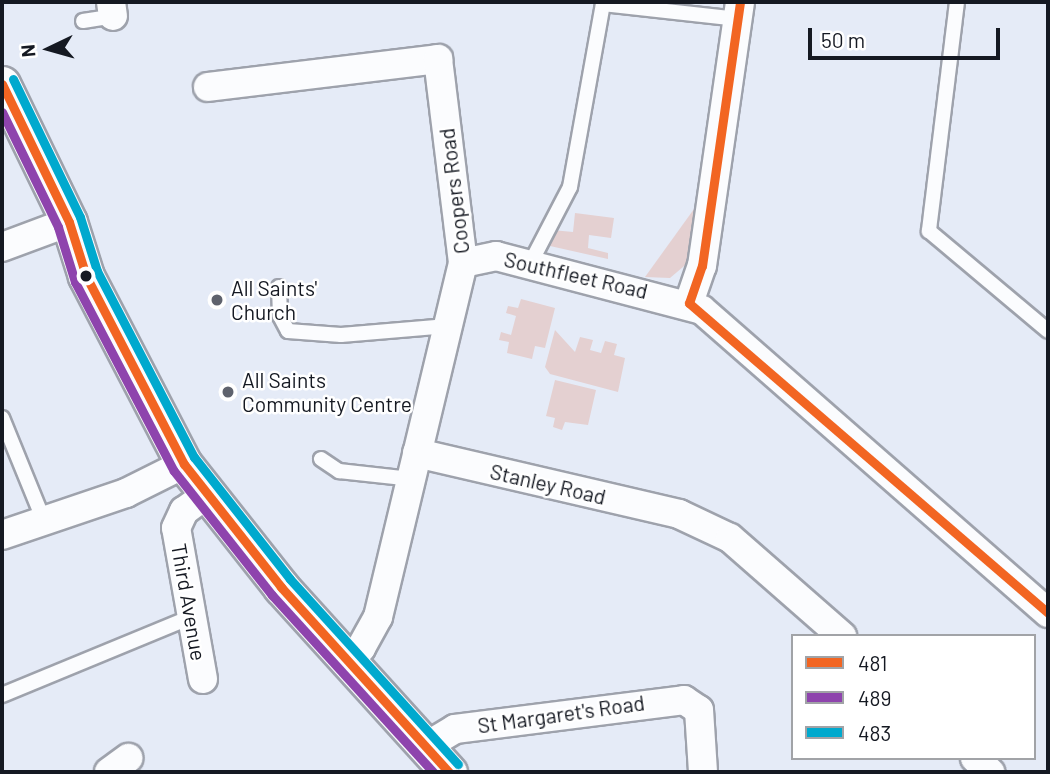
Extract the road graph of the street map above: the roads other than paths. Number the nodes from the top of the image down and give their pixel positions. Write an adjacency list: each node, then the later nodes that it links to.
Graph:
1 (957, 2): 15 (lane)
2 (602, 3): 4 (lane); 11 (lane)
3 (112, 9): 5 (lane)
4 (739, 10): 13 (street)
5 (83, 20)
6 (2, 84): 8 (street)
7 (208, 87): 10 (street, Coopers Road)
8 (69, 222): 9 (street); 18 (street)
9 (2, 247)
10 (463, 263): 11 (street, Southfleet Road); 14 (street, Coopers Road)
11 (530, 264): 13 (street, Southfleet Road)
12 (279, 286): 14 (lane)
13 (689, 303): 23 (street, Southfleet Road)
14 (448, 326): 19 (street, Coopers Road)
15 (1048, 331)
16 (2, 418): 21 (lane)
17 (321, 459): 19 (lane)
18 (184, 464): 20 (street); 21 (street)
19 (414, 466): 25 (street, Stanley Road); 26 (street, Coopers Road)
20 (205, 496): 24 (street, Third Avenue); 26 (street)
21 (44, 521): 22 (street)
22 (2, 535)
23 (1048, 613)
24 (194, 616): 27 (street, Third Avenue); 28 (lane)
25 (840, 634)
26 (346, 657): 29 (street)
27 (203, 680)
28 (2, 695)
29 (425, 747): 30 (street); 31 (street, St Margaret's Road)
30 (449, 772)
31 (703, 772)

